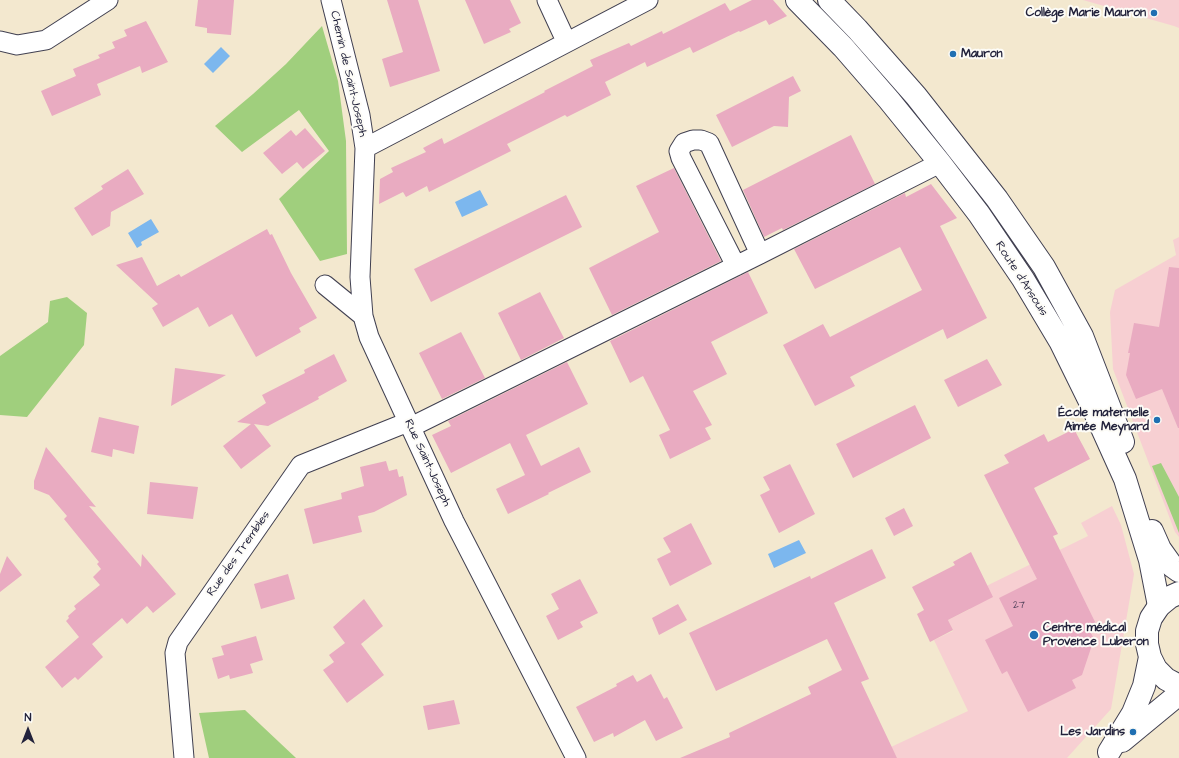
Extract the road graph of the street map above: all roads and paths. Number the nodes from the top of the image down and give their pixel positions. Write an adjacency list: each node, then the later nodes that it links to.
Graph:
1 (108, 0): 8 (street)
2 (330, 0): 11 (street, Chemin de Saint-Joseph)
3 (547, 0): 9 (street)
4 (648, 0): 9 (street)
5 (797, 0): 10 (street, Route d'Ansouis)
6 (829, 0): 7 (street, Route d'Ansouis)
7 (857, 29): 10 (street); 18 (street, Route d'Ansouis)
8 (0, 41)
9 (566, 42): 11 (street)
10 (844, 47): 12 (street, Route d'Ansouis)
11 (365, 148): 16 (street, Rue Saint-Joseph)
12 (940, 163): 13 (street, Rue des Trembles); 20 (street, Route d'Ansouis)
13 (760, 254): 14 (street, Rue des Trembles); 14 (street)
14 (736, 266): 17 (street, Rue des Trembles)
15 (325, 285): 16 (street)
16 (363, 316): 17 (street, Rue Saint-Joseph)
17 (409, 424): 25 (street, Rue des Trembles); 26 (street, Rue Saint-Joseph)
18 (1179, 571)
19 (1179, 593): 20 (street)
20 (1159, 606): 21 (street)
21 (1150, 657): 22 (street); 24 (street)
22 (1179, 686)
23 (1179, 696): 24 (street)
24 (1106, 755)
25 (184, 758)
26 (576, 758)

